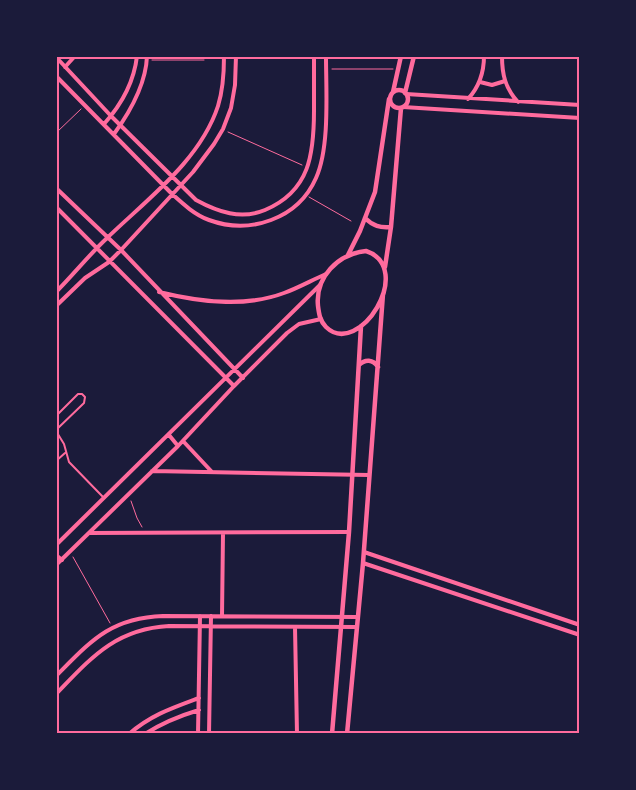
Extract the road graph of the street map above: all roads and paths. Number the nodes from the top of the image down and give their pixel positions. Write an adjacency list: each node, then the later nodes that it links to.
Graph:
1 (75, 56): 14 (street)
2 (137, 56): 30 (street)
3 (224, 56): 38 (street)
4 (236, 56): 34 (street)
5 (314, 56): 37 (street)
6 (326, 56): 15 (street)
7 (401, 56): 16 (street)
8 (414, 56): 21 (street)
9 (484, 56): 19 (street)
10 (502, 56): 18 (street)
11 (56, 57): 14 (street)
12 (147, 58): 13 (path); 33 (street)
13 (204, 60)
14 (65, 67): 30 (street)
15 (326, 69): 16 (path); 43 (street)
16 (398, 69): 20 (street)
17 (56, 76): 26 (street)
18 (505, 81): 19 (street); 25 (street)
19 (480, 82): 24 (street)
20 (392, 92): 21 (street); 22 (street)
21 (406, 94): 23 (street); 28 (street)
22 (389, 99): 28 (street); 45 (street)
23 (420, 99): 24 (street); 29 (street)
24 (468, 99): 25 (street)
25 (518, 102): 27 (street)
26 (85, 105): 32 (street); 35 (path)
27 (580, 105)
28 (402, 108): 29 (street); 47 (street)
29 (421, 108): 31 (street)
30 (111, 116): 32 (street); 33 (street)
31 (580, 118)
32 (104, 124): 36 (street)
33 (120, 125): 36 (street); 38 (street)
34 (223, 129): 37 (path); 40 (street)
35 (56, 133)
36 (114, 134): 39 (street)
37 (308, 167): 40 (street)
38 (172, 176): 39 (street); 40 (street)
39 (163, 185): 42 (street); 48 (street)
40 (180, 185): 42 (street)
41 (56, 188): 48 (street)
42 (172, 194): 43 (street); 50 (street)
43 (306, 196): 46 (path)
44 (56, 207): 49 (street)
45 (365, 218): 47 (street); 51 (street)
46 (351, 221)
47 (391, 227): 53 (street)
48 (107, 237): 49 (street); 50 (street)
49 (96, 248): 52 (street); 56 (street)
50 (121, 250): 52 (street); 57 (street)
51 (348, 256): 53 (street); 54 (street)
52 (109, 262): 59 (street); 66 (street)
53 (384, 268): 58 (street)
54 (326, 274): 55 (street); 57 (street)
55 (322, 283): 60 (street); 61 (street)
56 (56, 292)
57 (159, 292): 65 (street)
58 (383, 294): 62 (street); 64 (street)
59 (56, 306)
60 (321, 319): 61 (street); 62 (street)
61 (290, 323): 65 (street); 67 (street)
62 (361, 326): 63 (street)
63 (358, 365): 64 (street); 78 (street)
64 (378, 368): 79 (street)
65 (235, 370): 66 (street); 67 (street)
66 (226, 378): 68 (street); 71 (street)
67 (242, 378): 68 (street)
68 (234, 386): 72 (street)
69 (56, 416): 70 (lane)
70 (56, 430): 74 (lane)
71 (168, 436): 73 (street); 81 (street)
72 (183, 441): 73 (street); 77 (street)
73 (178, 446): 76 (street)
74 (66, 453): 75 (lane); 81 (lane)
75 (56, 461)
76 (152, 471): 77 (street); 80 (street)
77 (212, 472): 78 (street)
78 (351, 474): 79 (street); 82 (street)
79 (370, 475): 88 (street)
80 (130, 492): 83 (street); 84 (path)
81 (104, 498): 86 (street)
82 (349, 532): 85 (street); 96 (street)
83 (89, 533): 84 (street); 87 (street)
84 (146, 533): 85 (street)
85 (223, 533): 95 (street)
86 (56, 545)
87 (70, 552): 90 (street); 99 (path)
88 (364, 552): 91 (street); 98 (street)
89 (56, 555): 90 (street)
90 (62, 560): 92 (street)
91 (363, 563): 97 (street); 105 (street)
92 (56, 566)
93 (200, 616): 94 (street); 99 (street); 100 (street)
94 (211, 616): 95 (street); 101 (street)
95 (222, 616): 96 (street)
96 (343, 617): 97 (street); 103 (street)
97 (358, 617): 104 (street)
98 (580, 624)
99 (112, 627): 106 (street)
100 (200, 627): 101 (street); 107 (street); 108 (street)
101 (211, 627): 102 (street); 113 (street)
102 (295, 627): 103 (street); 114 (street)
103 (342, 627): 104 (street); 115 (street)
104 (357, 627): 116 (street)
105 (580, 635)
106 (56, 676)
107 (56, 694)
108 (199, 698): 109 (street); 110 (street)
109 (198, 710): 111 (street); 112 (street)
110 (129, 734)
111 (145, 734)
112 (198, 734)
113 (210, 734)
114 (297, 734)
115 (332, 734)
116 (347, 734)

